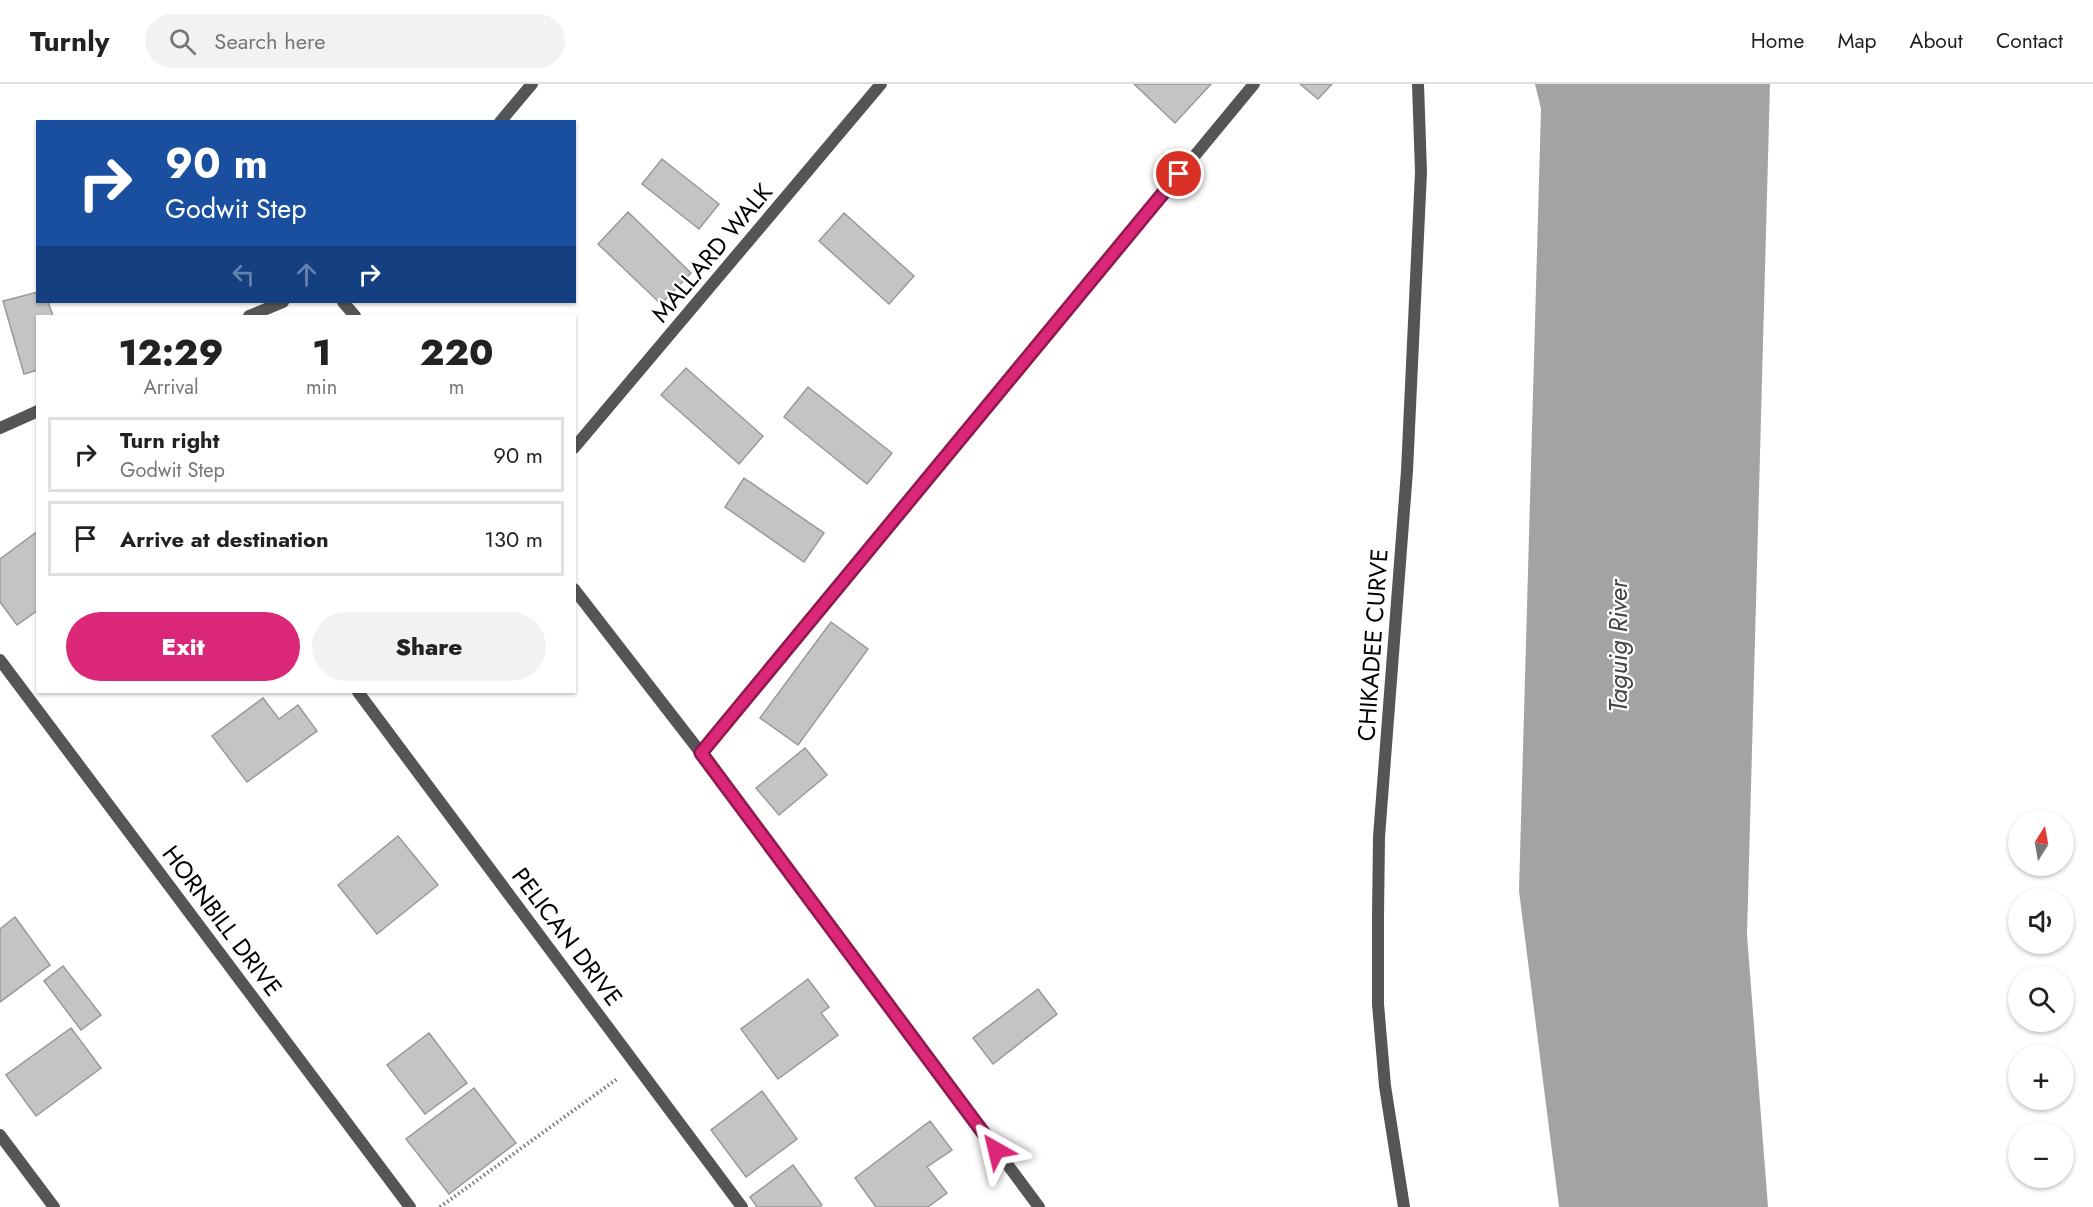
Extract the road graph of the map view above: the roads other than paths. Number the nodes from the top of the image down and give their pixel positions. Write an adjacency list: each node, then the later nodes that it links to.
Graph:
1 (531, 84): 5 (street)
2 (881, 84): 12 (street, MALLARD WALK)
3 (1254, 84): 16 (street)
4 (1418, 84): 22 (street, CHIKADEE CURVE)
5 (502, 120)
6 (281, 303): 8 (street)
7 (344, 303): 9 (street)
8 (251, 315)
9 (354, 315)
10 (36, 412): 11 (street)
11 (0, 428)
12 (576, 446)
13 (576, 592): 16 (street)
14 (0, 660): 19 (street, HORNBILL DRIVE)
15 (359, 693): 20 (street, PELICAN DRIVE)
16 (701, 753): 21 (street)
17 (0, 1135): 18 (street)
18 (54, 1207)
19 (410, 1207)
20 (742, 1207)
21 (1039, 1207)
22 (1404, 1207)

